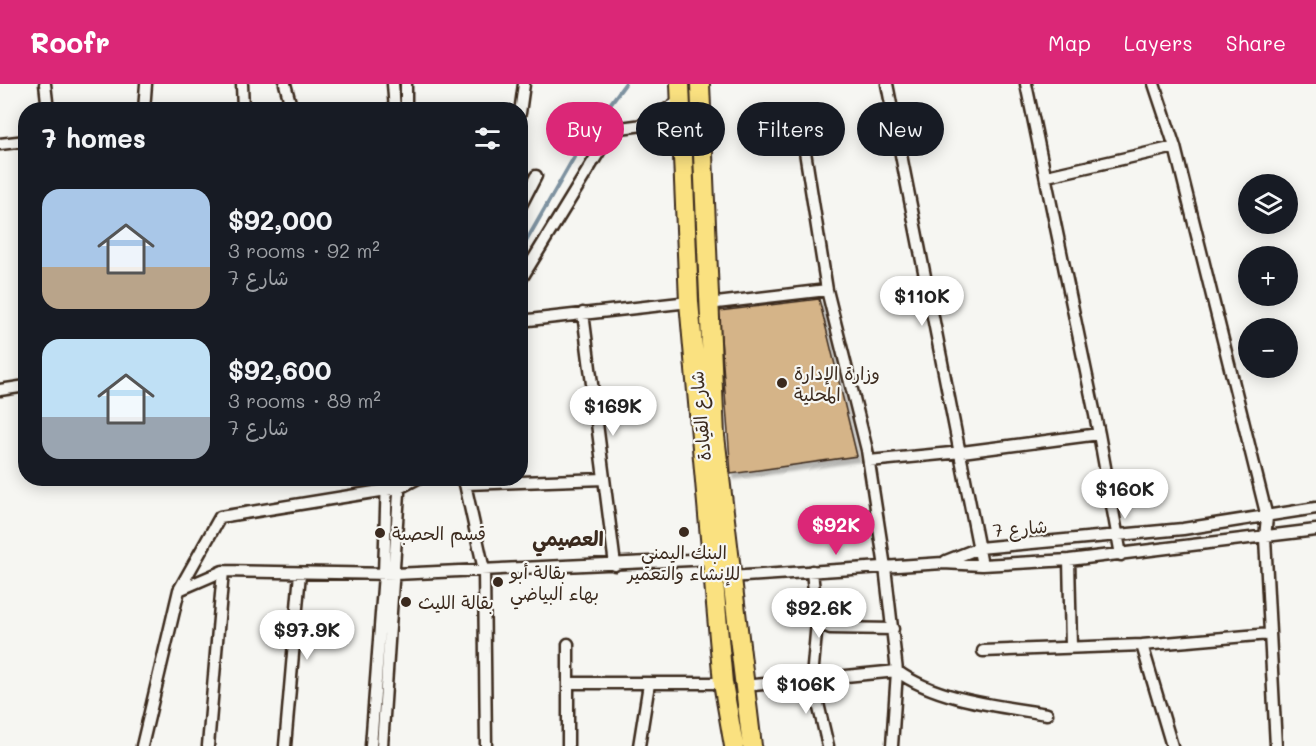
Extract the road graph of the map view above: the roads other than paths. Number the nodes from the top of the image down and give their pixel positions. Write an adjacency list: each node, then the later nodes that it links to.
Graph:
1 (45, 84): 13 (street)
2 (146, 84): 14 (street)
3 (242, 84): 15 (street)
4 (285, 84): 16 (street)
5 (393, 84): 17 (street)
6 (406, 84): 18 (street)
7 (524, 84): 19 (street)
8 (700, 84): 30 (main road, شارع القيادة)
9 (887, 84): 36 (street)
10 (1026, 84): 25 (street)
11 (1154, 84): 22 (street)
12 (680, 92): 27 (street); 29 (main road, شارع القيادة)
13 (47, 102)
14 (145, 102)
15 (243, 102)
16 (290, 102)
17 (394, 102)
18 (406, 102)
19 (522, 102)
20 (18, 142): 21 (street)
21 (0, 144)
22 (1175, 147): 25 (street); 45 (street)
23 (806, 156): 28 (street)
24 (536, 176): 26 (street)
25 (1047, 176): 35 (street)
26 (528, 192)
27 (528, 268)
28 (827, 290): 30 (street); 37 (street)
29 (688, 302): 31 (street); 51 (main road, شارع القيادة)
30 (708, 304): 62 (main road, شارع القيادة)
31 (583, 313): 32 (street); 38 (street)
32 (528, 320)
33 (18, 387): 34 (street)
34 (0, 390)
35 (1099, 434): 36 (street); 47 (street)
36 (962, 452): 37 (street); 49 (street)
37 (869, 461): 56 (street)
38 (604, 479): 39 (street); 55 (street)
39 (528, 480)
40 (377, 486): 63 (street)
41 (387, 486): 61 (street)
42 (399, 486): 61 (street)
43 (463, 486): 57 (street)
44 (1316, 508): 45 (street, شارع 7)
45 (1267, 517): 47 (street, شارع 7); 48 (street)
46 (1316, 530): 48 (street, شارع 7)
47 (1119, 535): 49 (street, شارع 7); 50 (street)
48 (1265, 538): 50 (street, شارع 7); 66 (street)
49 (979, 548): 53 (street, شارع 7); 54 (street)
50 (1121, 555): 52 (street, شارع 7)
51 (712, 559): 55 (street); 73 (main road, شارع القيادة)
52 (1069, 560): 54 (street, شارع 7); 69 (street)
53 (943, 563): 54 (street, شارع 7); 56 (street, شارع 7)
54 (982, 564)
55 (615, 565): 57 (street)
56 (885, 567): 59 (street, شارع 7); 65 (street)
57 (484, 570): 61 (street); 83 (street)
58 (223, 571): 60 (street); 63 (street); 79 (street)
59 (812, 572): 62 (street, شارع 7); 64 (street)
60 (300, 573): 61 (street); 80 (street)
61 (389, 574): 81 (street); 82 (street)
62 (730, 577): 76 (main road, شارع القيادة)
63 (179, 590): 78 (street)
64 (817, 622): 65 (street); 72 (street)
65 (893, 629): 71 (street)
66 (1270, 634): 68 (street); 91 (street)
67 (568, 644): 74 (street)
68 (1142, 645): 69 (street); 90 (street)
69 (1071, 646): 70 (street)
70 (982, 651)
71 (897, 670): 72 (street); 77 (street); 89 (street)
72 (812, 678): 76 (street); 88 (street)
73 (723, 682): 75 (street); 86 (main road, شارع القيادة)
74 (569, 683): 75 (street); 84 (street)
75 (649, 684): 85 (street)
76 (744, 686): 87 (main road, شارع القيادة)
77 (1047, 714)
78 (142, 746)
79 (208, 746)
80 (285, 746)
81 (371, 746)
82 (382, 746)
83 (486, 746)
84 (568, 746)
85 (639, 746)
86 (734, 746)
87 (752, 746)
88 (828, 746)
89 (892, 746)
90 (1172, 746)
91 (1276, 746)

